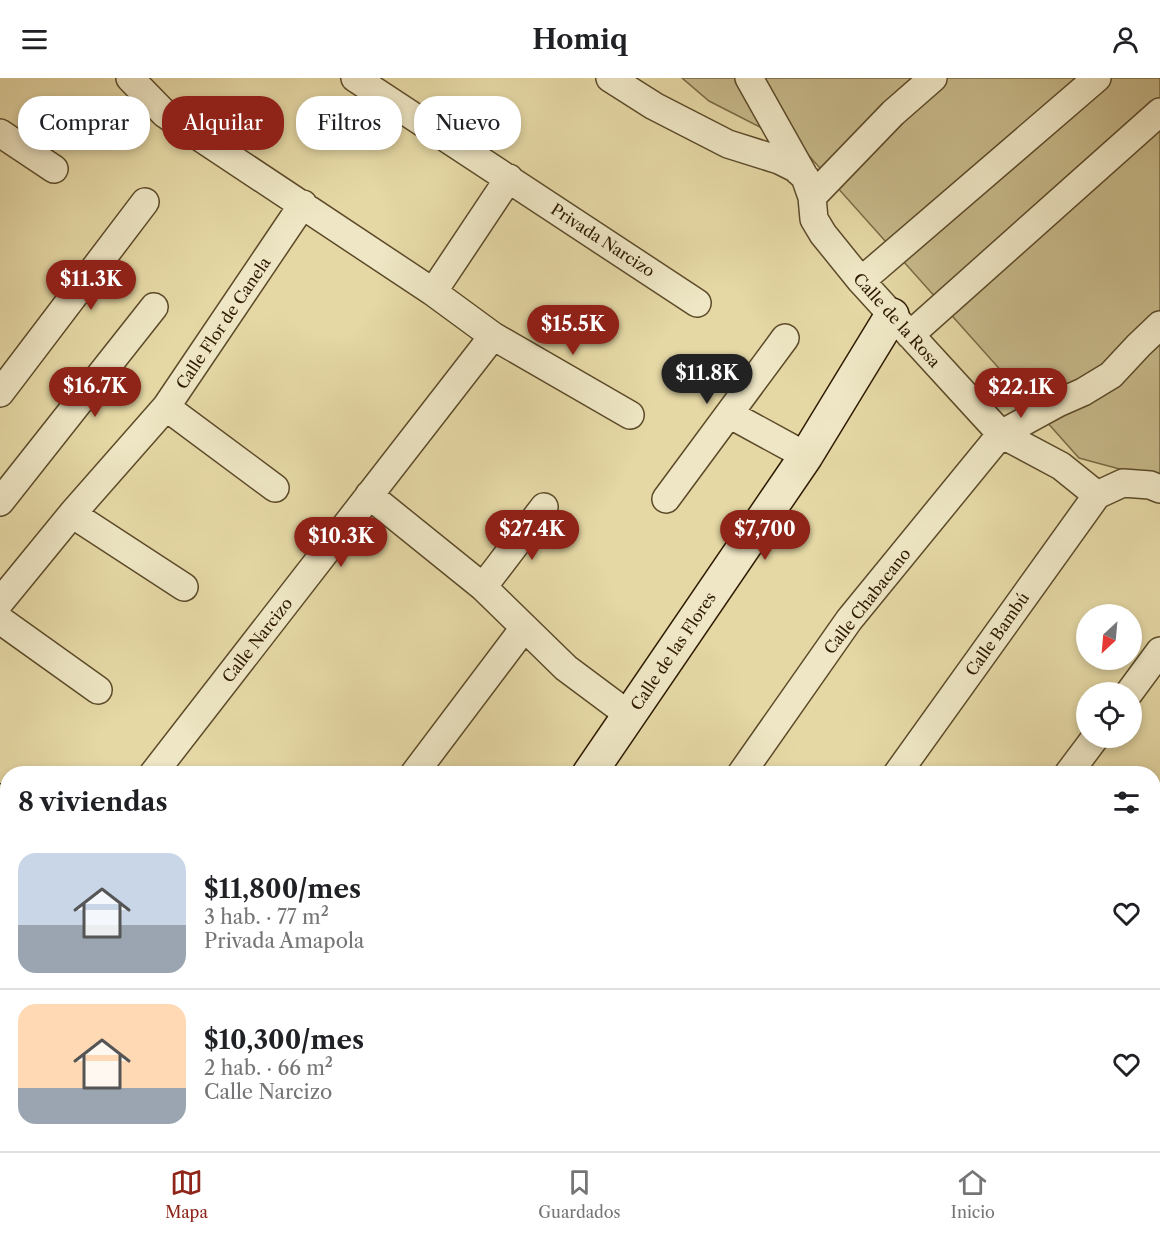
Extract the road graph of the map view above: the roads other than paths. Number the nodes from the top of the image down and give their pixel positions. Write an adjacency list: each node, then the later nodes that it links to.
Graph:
1 (130, 78): 13 (street)
2 (356, 78): 10 (street, Privada Narcizo)
3 (610, 78): 11 (street)
4 (749, 78): 11 (street, Calle de la Rosa)
5 (933, 78): 11 (street)
6 (1097, 78): 14 (street)
7 (1160, 112): 18 (street)
8 (0, 133): 9 (street)
9 (54, 169)
10 (509, 178): 15 (street); 16 (street, Privada Narcizo)
11 (808, 187): 14 (street, Calle de la Rosa)
12 (145, 202): 22 (street)
13 (303, 204): 15 (street); 23 (street, Calle Flor de Canela)
14 (861, 281): 18 (street, Calle de la Rosa)
15 (433, 292): 20 (street)
16 (697, 303)
17 (154, 307): 33 (street)
18 (901, 325): 26 (street, Calle de la Rosa); 27 (street, Calle de las Flores)
19 (1160, 325): 26 (street)
20 (493, 336): 25 (street); 30 (street, Calle Narcizo)
21 (785, 338): 24 (street)
22 (0, 393)
23 (166, 407): 28 (street); 35 (street, Calle Flor de Canela)
24 (729, 414): 27 (street); 32 (street)
25 (630, 416)
26 (1001, 434): 31 (street, Calle de la Rosa); 49 (street, Calle Chabacano)
27 (806, 456): 44 (street, Calle de las Flores)
28 (275, 488)
29 (1160, 489): 31 (street)
30 (369, 495): 37 (street); 46 (street, Calle Narcizo)
31 (1096, 495): 50 (street, Calle Bambú)
32 (666, 499)
33 (0, 502)
34 (544, 507): 37 (street)
35 (72, 514): 36 (street); 38 (street, Calle Flor de Canela)
36 (184, 587)
37 (483, 587): 40 (street)
38 (0, 602)
39 (0, 620): 43 (street)
40 (524, 628): 44 (street); 47 (street)
41 (1160, 651): 42 (street)
42 (1137, 682)
43 (98, 690)
44 (629, 716): 48 (street, Calle de las Flores)
45 (1088, 748): 51 (street)
46 (159, 766)
47 (420, 766)
48 (595, 766)
49 (747, 766)
50 (903, 766)
51 (1074, 766)

